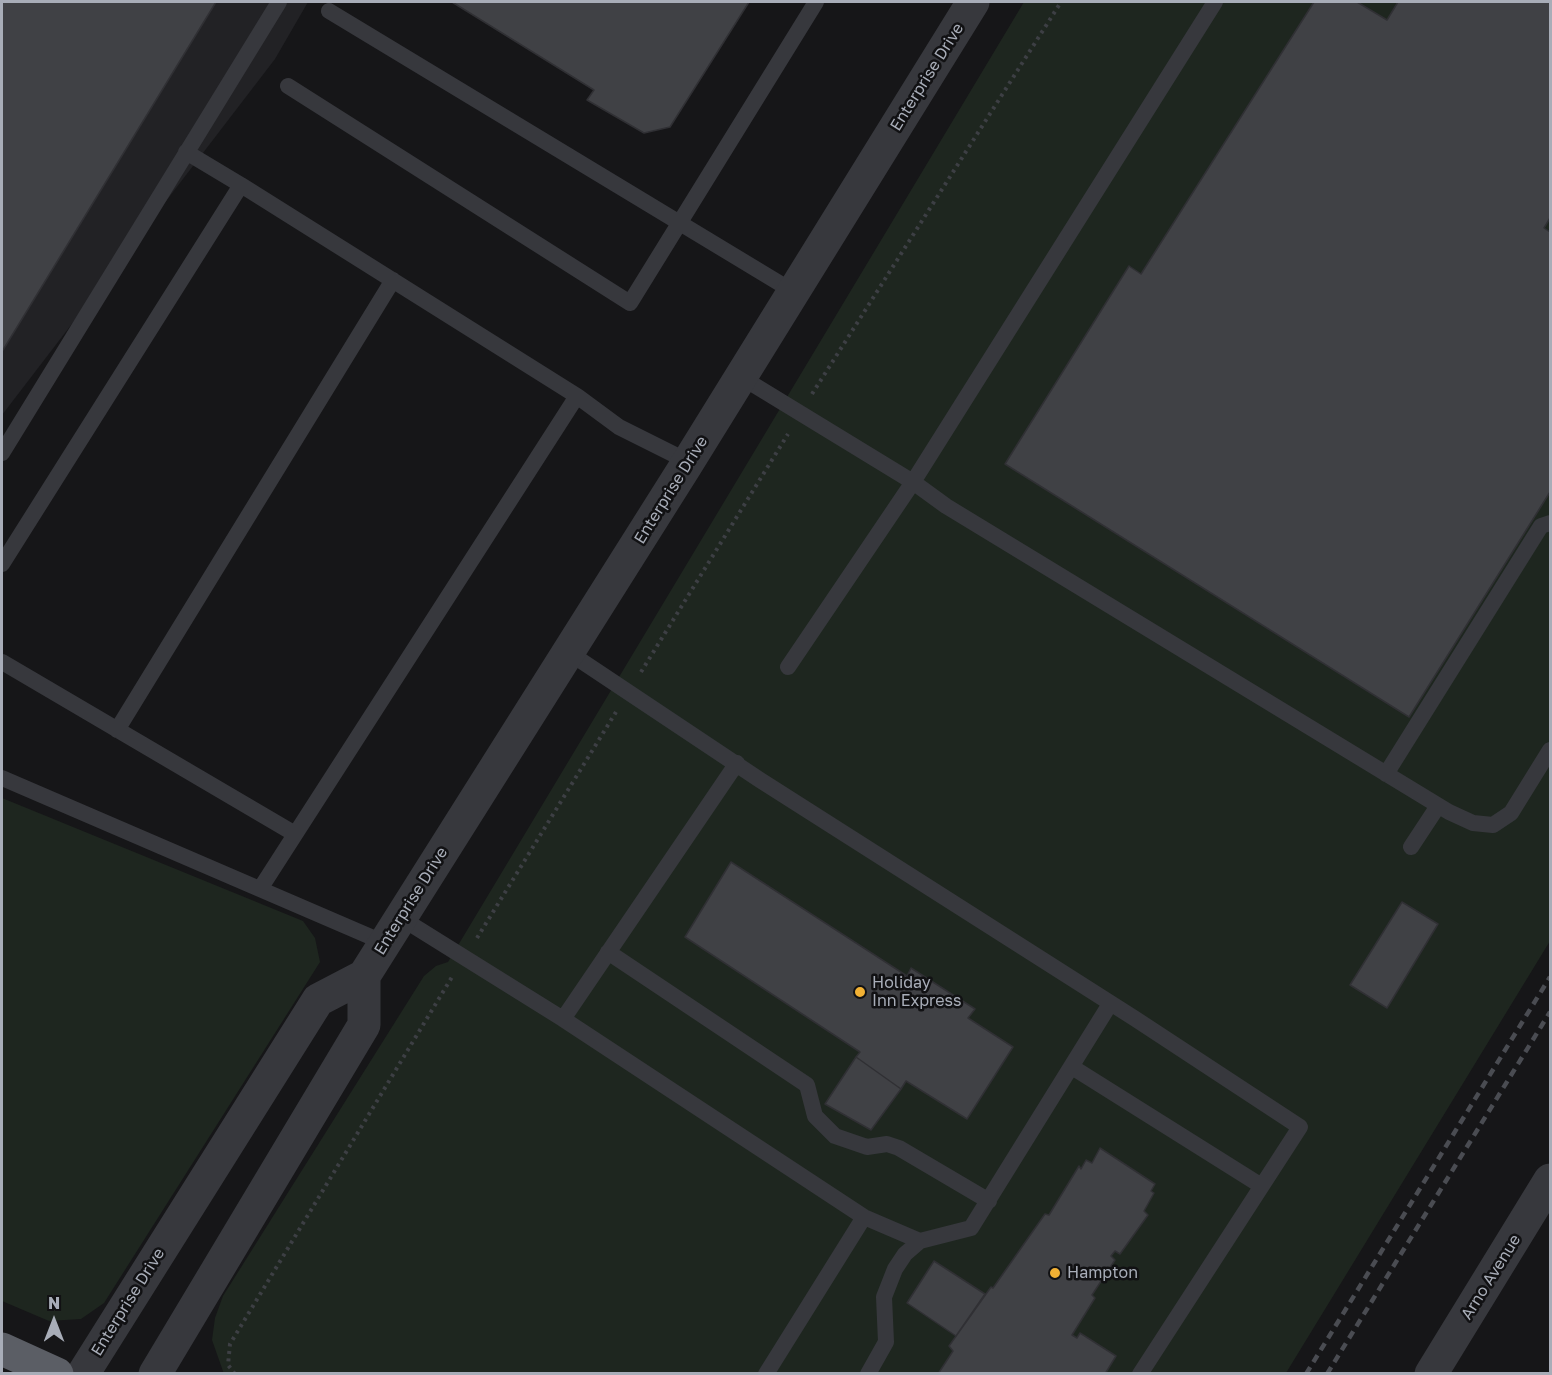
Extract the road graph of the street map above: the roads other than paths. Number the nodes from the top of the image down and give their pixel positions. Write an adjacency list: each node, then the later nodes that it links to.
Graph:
1 (279, 2): 7 (lane)
2 (816, 2): 9 (lane)
3 (973, 2): 11 (street, Enterprise Drive)
4 (1215, 2): 16 (lane)
5 (329, 11): 9 (lane)
6 (288, 86): 9 (lane)
7 (186, 152): 8 (lane); 14 (lane)
8 (241, 185): 10 (lane); 18 (lane)
9 (680, 224): 11 (lane)
10 (393, 280): 13 (lane); 22 (lane)
11 (794, 292): 12 (street, Enterprise Drive)
12 (741, 377): 15 (street, Enterprise Drive); 16 (lane)
13 (577, 396): 15 (lane); 28 (lane)
14 (2, 453)
15 (689, 462): 19 (street, Enterprise Drive)
16 (913, 482): 21 (lane); 25 (lane)
17 (1551, 523): 25 (lane)
18 (2, 564)
19 (568, 652): 24 (lane); 31 (street, Enterprise Drive)
20 (2, 662): 22 (lane)
21 (788, 667)
22 (117, 730): 28 (lane)
23 (1551, 750): 27 (lane)
24 (737, 763): 32 (lane); 34 (lane)
25 (1386, 774): 27 (lane)
26 (2, 778): 30 (lane)
27 (1438, 806): 29 (lane)
28 (295, 834): 30 (lane)
29 (1411, 847)
30 (260, 889): 31 (lane)
31 (393, 931): 33 (street, Enterprise Drive); 35 (lane)
32 (608, 952): 35 (lane); 39 (lane)
33 (364, 976): 45 (street, Enterprise Drive); 46 (street)
34 (1110, 1004): 36 (lane); 38 (lane)
35 (563, 1019): 40 (lane)
36 (1072, 1067): 38 (lane); 39 (lane)
37 (1551, 1180): 41 (street, Arno Avenue)
38 (1260, 1185): 49 (lane)
39 (989, 1201): 42 (lane)
40 (864, 1217): 42 (lane); 47 (lane)
41 (1540, 1219): 50 (street, Arno Avenue)
42 (920, 1241): 48 (lane)
43 (2, 1349): 44 (highway)
44 (30, 1365)
45 (83, 1374)
46 (155, 1374)
47 (766, 1374)
48 (868, 1374)
49 (1140, 1374)
50 (1431, 1374)

